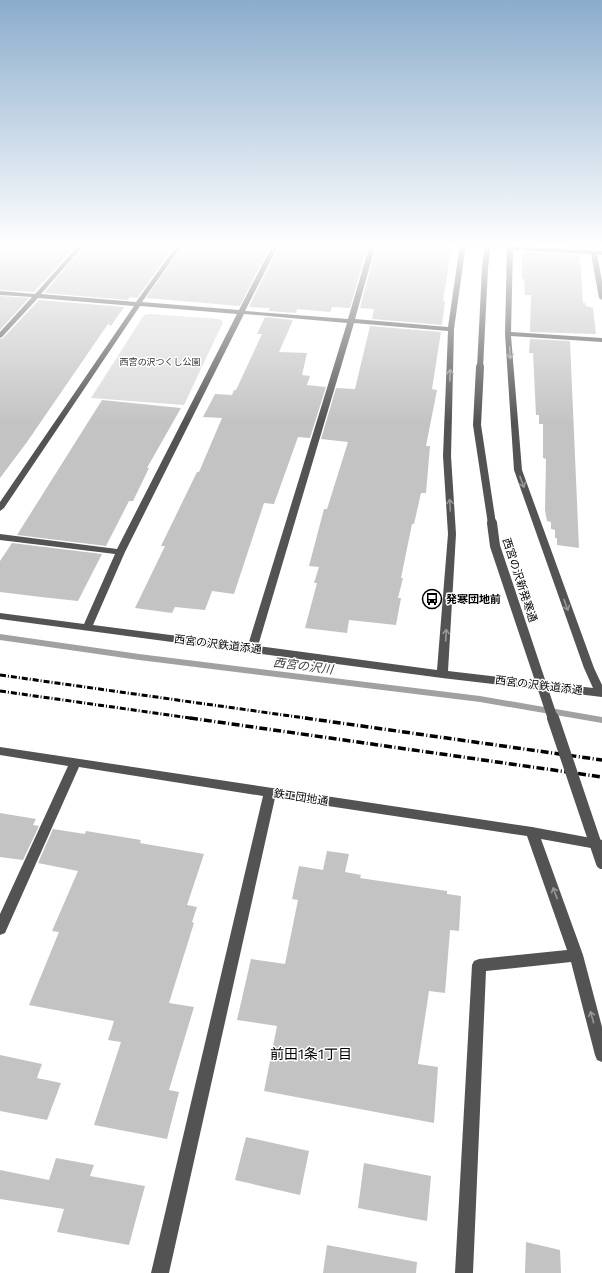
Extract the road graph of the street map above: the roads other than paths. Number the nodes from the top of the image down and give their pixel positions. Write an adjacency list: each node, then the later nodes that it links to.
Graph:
1 (29, 303): 13 (street)
2 (130, 303): 8 (street)
3 (246, 303): 9 (street)
4 (356, 303): 10 (street)
5 (454, 303): 11 (street)
6 (483, 303): 28 (street, 西宮の沢新発寒通, bridge)
7 (509, 303): 12 (street)
8 (138, 304): 9 (street); 15 (street)
9 (242, 312): 10 (street); 17 (street)
10 (351, 321): 11 (street); 20 (street)
11 (451, 329): 21 (street, one-way to 11)
12 (508, 334): 14 (street); 22 (street, one-way to 22)
13 (0, 336)
14 (602, 340)
15 (0, 508)
16 (0, 537): 17 (street)
17 (120, 552): 19 (street)
18 (0, 616): 19 (street, 西宮の沢鉄道添通)
19 (87, 627): 20 (street, 西宮の沢鉄道添通)
20 (252, 649): 21 (street, 西宮の沢鉄道添通)
21 (442, 674): 22 (street, 西宮の沢鉄道添通)
22 (601, 693)
23 (0, 751): 24 (street, 鉄工団地通)
24 (75, 763): 25 (street, 鉄工団地通); 29 (street)
25 (270, 793): 26 (street, 鉄工団地通); 32 (street)
26 (532, 832): 27 (street, 鉄工団地通); 30 (street, one-way to 26)
27 (602, 845)
28 (602, 863)
29 (0, 929)
30 (576, 955): 31 (street, one-way to 30); 33 (street)
31 (602, 1055)
32 (160, 1273)
33 (464, 1273)

